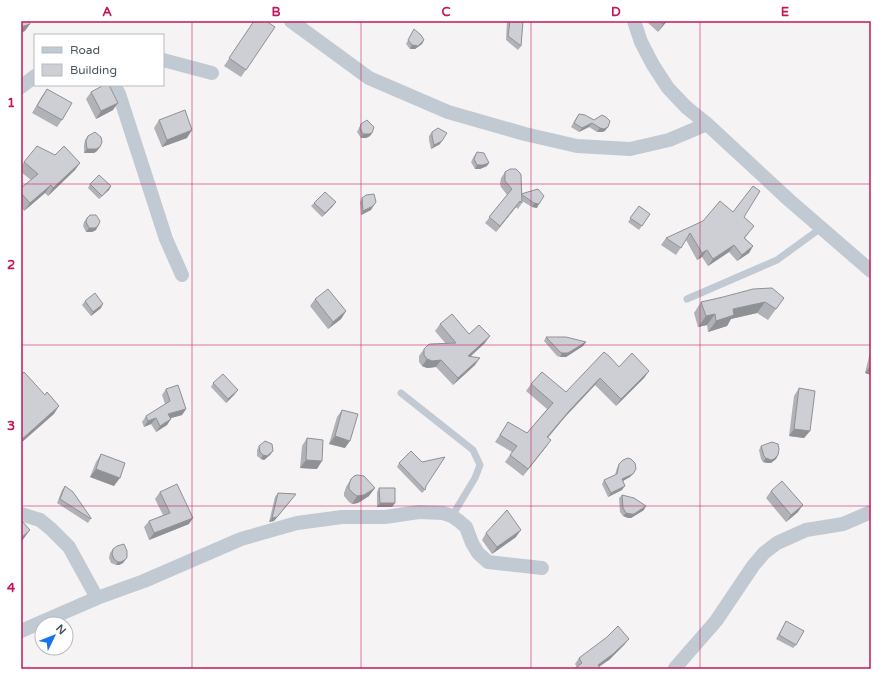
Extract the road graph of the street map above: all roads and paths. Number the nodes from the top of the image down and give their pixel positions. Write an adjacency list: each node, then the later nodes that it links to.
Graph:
1 (291, 21): 8 (street)
2 (634, 21): 8 (street)
3 (164, 60): 4 (street)
4 (212, 73)
5 (34, 77): 6 (street)
6 (21, 86)
7 (115, 86): 11 (street)
8 (707, 124): 9 (street)
9 (821, 228): 10 (street); 12 (lane)
10 (871, 271)
11 (182, 274)
12 (688, 299)
13 (401, 393): 16 (lane)
14 (871, 512): 20 (street)
15 (21, 514): 18 (street)
16 (452, 516): 17 (street); 18 (street)
17 (542, 568)
18 (97, 598): 19 (street)
19 (21, 631)
20 (675, 669)

